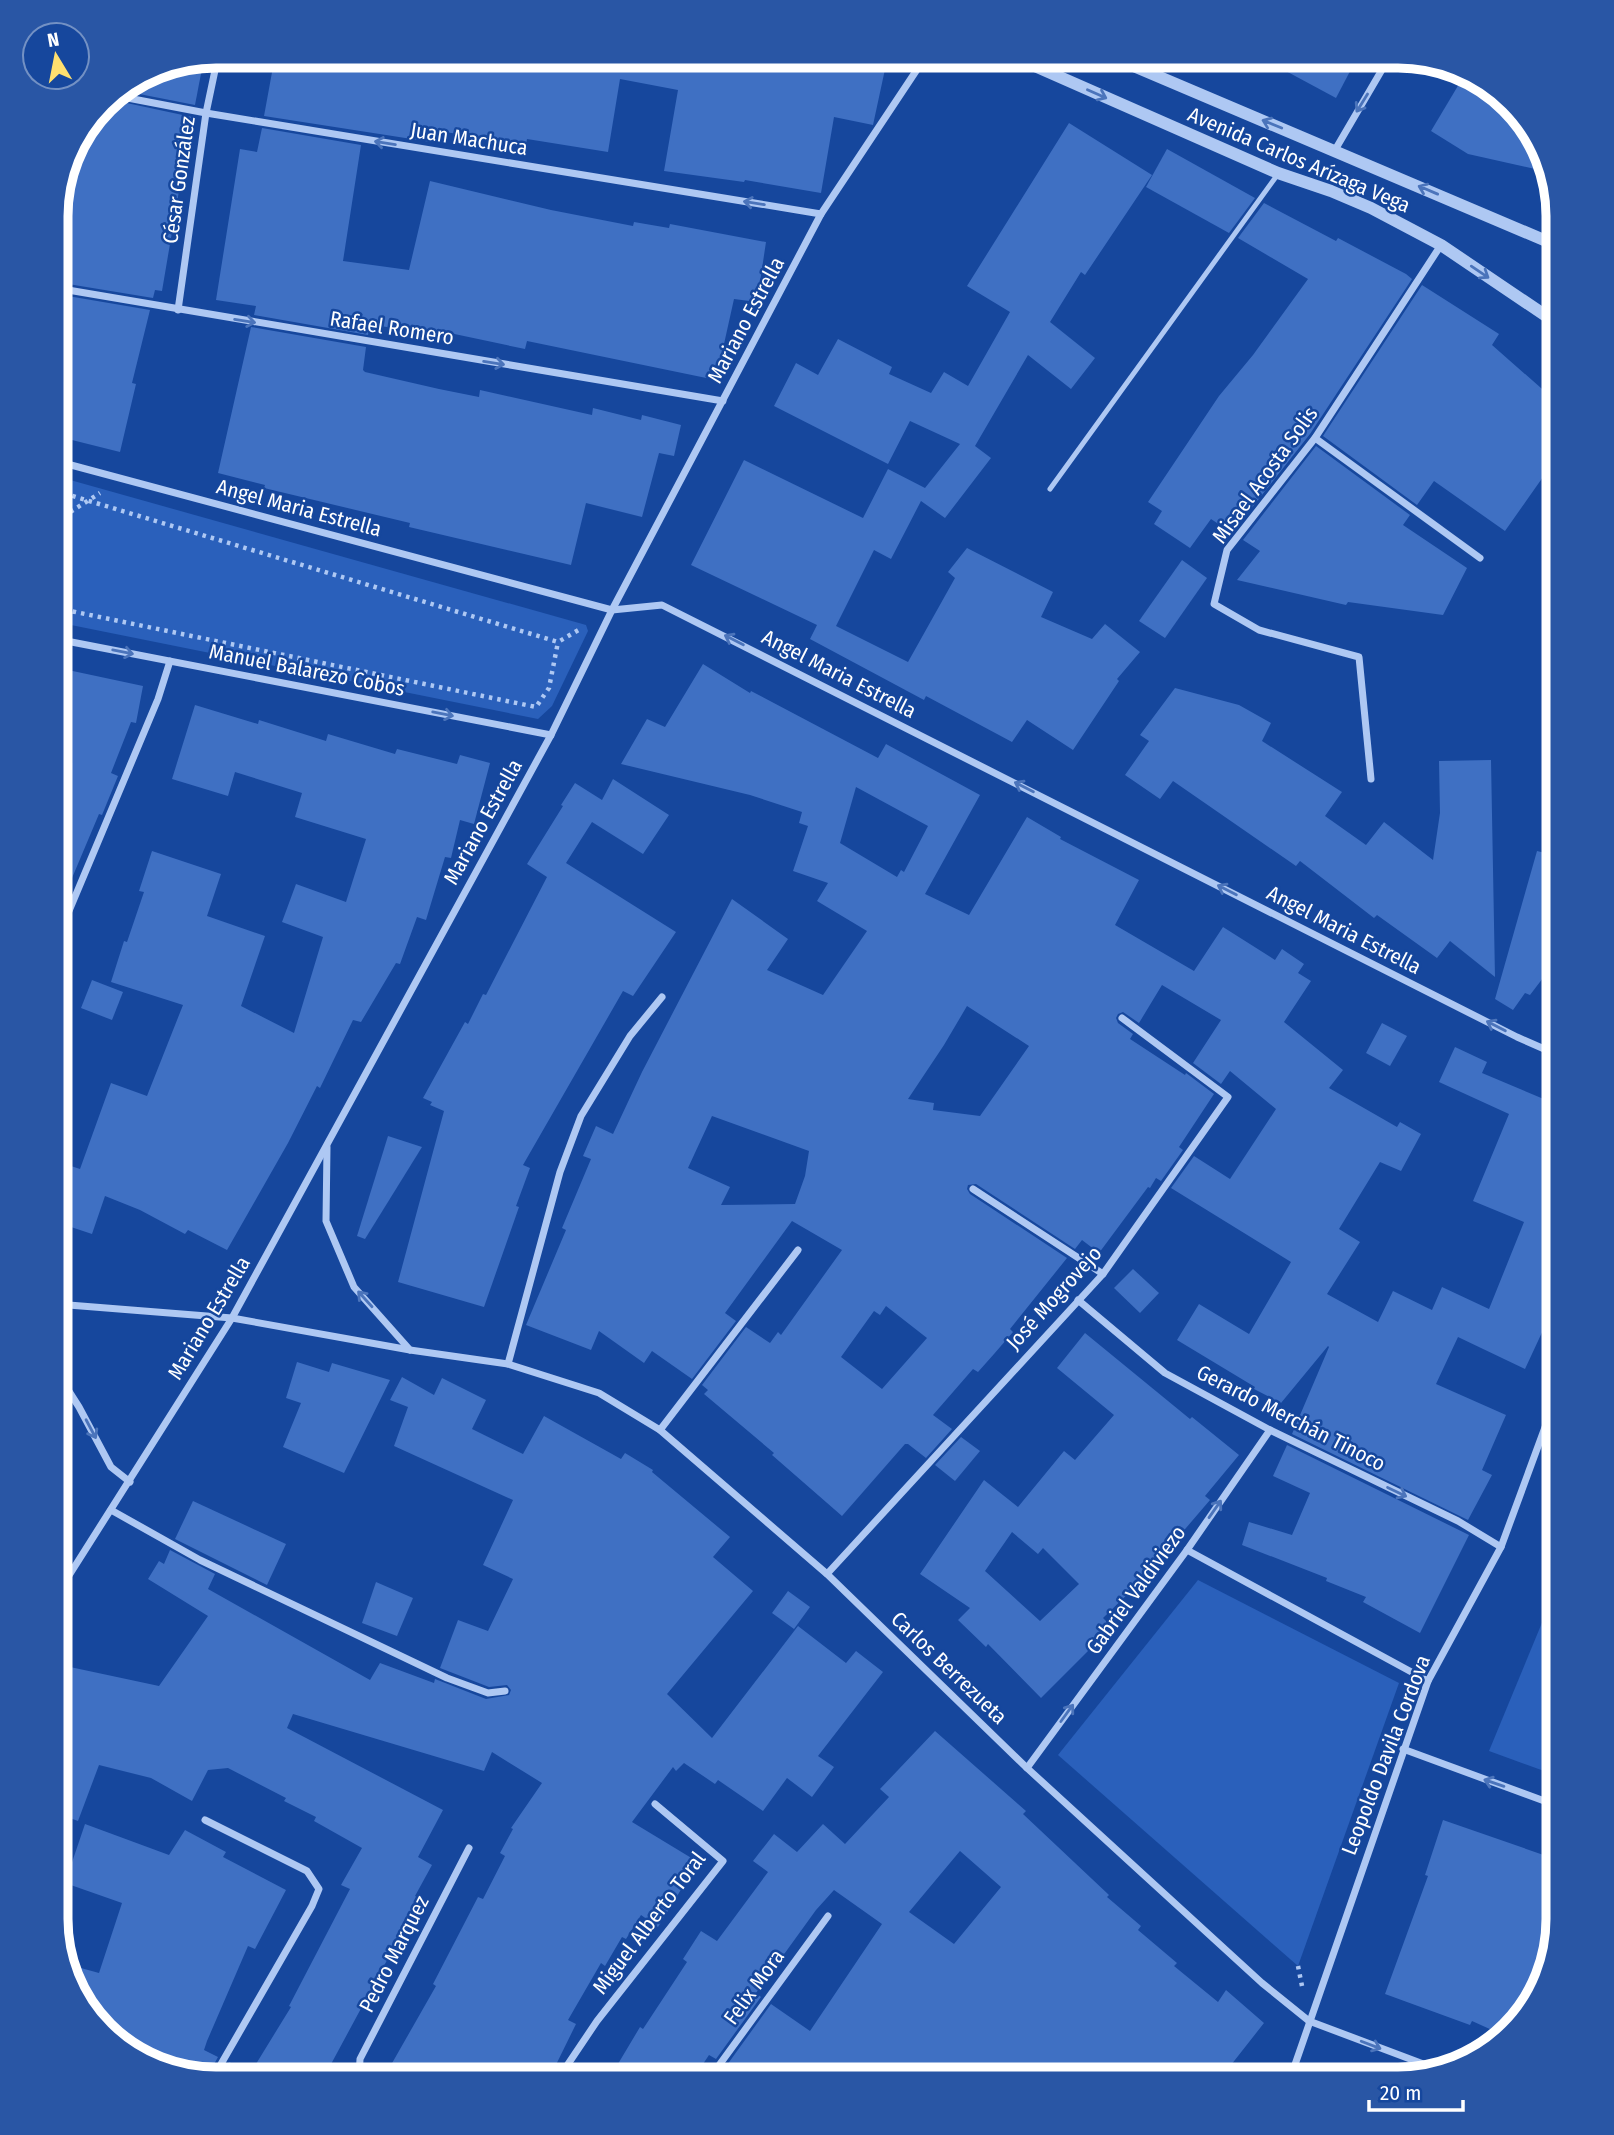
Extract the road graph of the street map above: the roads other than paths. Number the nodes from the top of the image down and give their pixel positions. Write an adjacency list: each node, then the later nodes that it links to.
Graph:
1 (215, 68): 7 (street, César González)
2 (918, 69): 10 (street, Mariano Estrella)
3 (1041, 69): 9 (street, Avenida Carlos Arízaga Vega, one-way to 9)
4 (1141, 69): 8 (street, Avenida Carlos Arízaga Vega, one-way to 4)
5 (1382, 69): 8 (street, one-way to 8)
6 (128, 98): 7 (street, Juan Machuca)
7 (206, 113): 10 (street, Juan Machuca, one-way to 7); 14 (street, César González)
8 (1335, 150): 11 (street, Avenida Carlos Arízaga Vega, one-way to 8)
9 (1278, 173): 12 (street, Avenida Carlos Arízaga Vega); 19 (lane)
10 (821, 214): 16 (street, Mariano Estrella)
11 (1546, 241)
12 (1441, 246): 15 (street, Avenida Carlos Arízaga Vega, one-way to 15); 17 (street, Misael Acosta Solis)
13 (69, 290): 14 (street, Rafael Romero)
14 (178, 310): 16 (street, Rafael Romero, one-way to 16)
15 (1546, 316)
16 (723, 401): 21 (street, Mariano Estrella)
17 (1315, 438): 20 (street); 25 (street, Misael Acosta Solis)
18 (69, 464): 21 (street, Angel Maria Estrella)
19 (1050, 489)
20 (1480, 558)
21 (612, 610): 24 (street, Mariano Estrella); 29 (street, Angel Maria Estrella, one-way to 21)
22 (69, 641): 23 (street, Manuel Balarezo Cobos, one-way to 23)
23 (170, 661): 24 (street, Manuel Balarezo Cobos, one-way to 24); 26 (street)
24 (551, 736): 30 (street, Mariano Estrella)
25 (1371, 779)
26 (69, 912)
27 (662, 997): 38 (street)
28 (1122, 1018): 33 (street, José Mogrovejo)
29 (1546, 1050)
30 (327, 1144): 36 (street, Mariano Estrella); 37 (street, one-way to 30)
31 (973, 1189): 33 (street)
32 (798, 1250): 41 (street)
33 (1103, 1274): 34 (street, José Mogrovejo)
34 (1077, 1300): 42 (street, Gerardo Merchán Tinoco); 47 (street, José Mogrovejo)
35 (68, 1305): 36 (street, Carlos Berrezueta)
36 (232, 1318): 37 (street, Carlos Berrezueta); 43 (street, Mariano Estrella)
37 (410, 1350): 38 (street, Carlos Berrezueta)
38 (508, 1364): 41 (street, Carlos Berrezueta)
39 (68, 1390): 43 (street, one-way to 43)
40 (1546, 1425): 45 (street, Leopoldo Davila Cordova)
41 (660, 1430): 47 (street, Carlos Berrezueta)
42 (1269, 1430): 45 (street, Gerardo Merchán Tinoco, one-way to 45); 46 (street, Gabriel Valdiviezo, one-way to 42)
43 (130, 1482): 44 (street, Mariano Estrella)
44 (111, 1510): 48 (street, Mariano Estrella); 50 (street)
45 (1502, 1547): 49 (street, Leopoldo Davila Cordova)
46 (1187, 1550): 49 (street); 52 (street, Gabriel Valdiviezo, one-way to 46)
47 (827, 1573): 52 (street, Carlos Berrezueta)
48 (68, 1577)
49 (1428, 1681): 51 (street, Leopoldo Davila Cordova)
50 (505, 1691)
51 (1403, 1749): 53 (street, one-way to 51); 58 (street, Leopoldo Davila Cordova)
52 (1027, 1769): 58 (street, Carlos Berrezueta)
53 (1546, 1802)
54 (655, 1804): 62 (street, Miguel Alberto Toral)
55 (205, 1820): 60 (street)
56 (469, 1848): 61 (street, Pedro Marquez)
57 (828, 1916): 63 (street, Felix Mora)
58 (1308, 2021): 59 (street, Carlos Berrezueta, one-way to 59); 64 (street, Leopoldo Davila Cordova)
59 (1423, 2064)
60 (220, 2067)
61 (360, 2067)
62 (566, 2067)
63 (718, 2067)
64 (1294, 2067)

